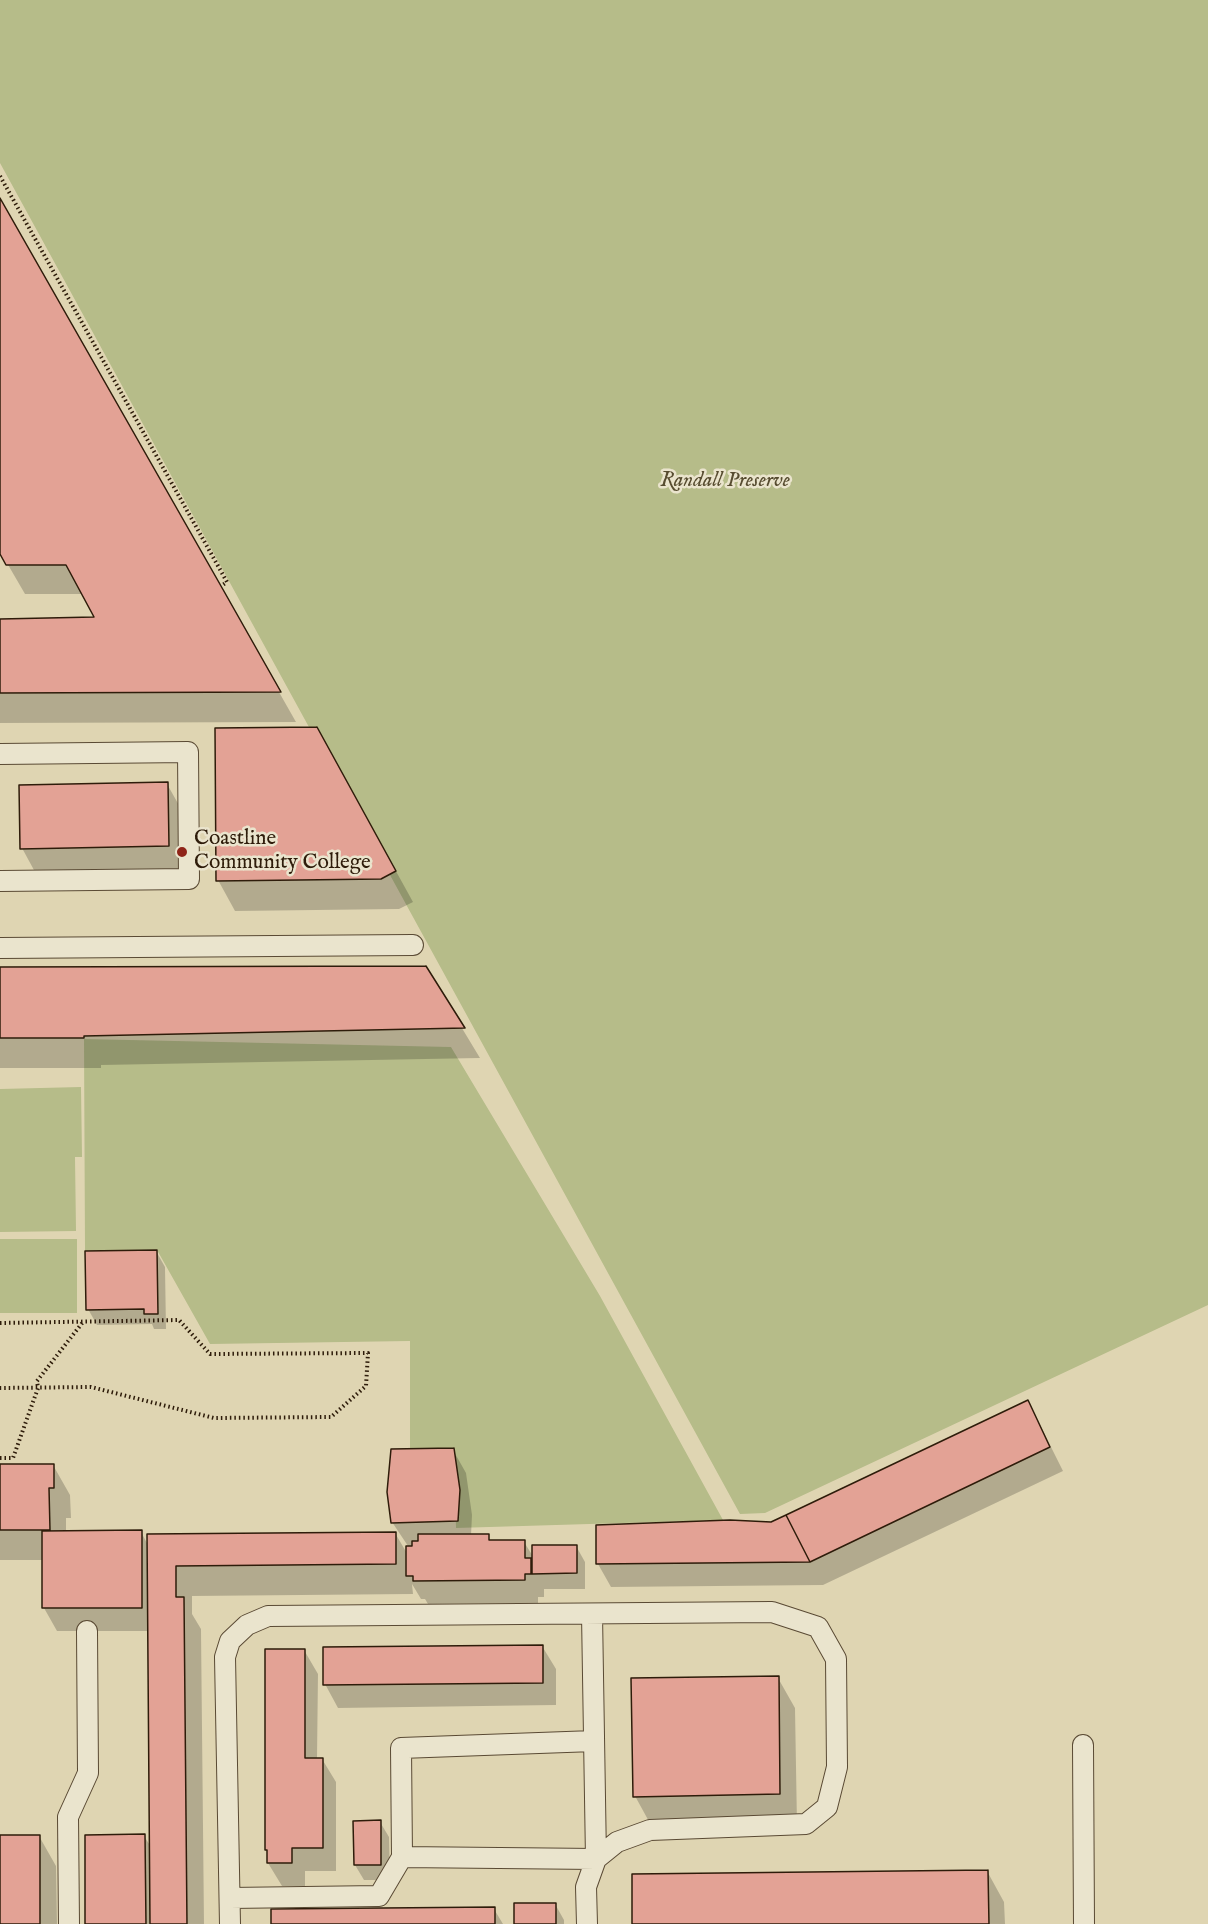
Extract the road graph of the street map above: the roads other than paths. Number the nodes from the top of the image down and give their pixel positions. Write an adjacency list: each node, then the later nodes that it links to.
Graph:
1 (0, 754): 2 (lane)
2 (0, 881)
3 (413, 945): 4 (lane)
4 (0, 948)
5 (592, 1614): 7 (lane); 10 (lane); 11 (lane)
6 (87, 1632): 12 (lane)
7 (594, 1741): 9 (lane); 10 (lane)
8 (1083, 1745): 15 (lane)
9 (402, 1857): 10 (lane); 11 (lane)
10 (596, 1858): 14 (lane)
11 (230, 1898): 13 (lane)
12 (69, 1924)
13 (230, 1924)
14 (587, 1924)
15 (1084, 1924)

